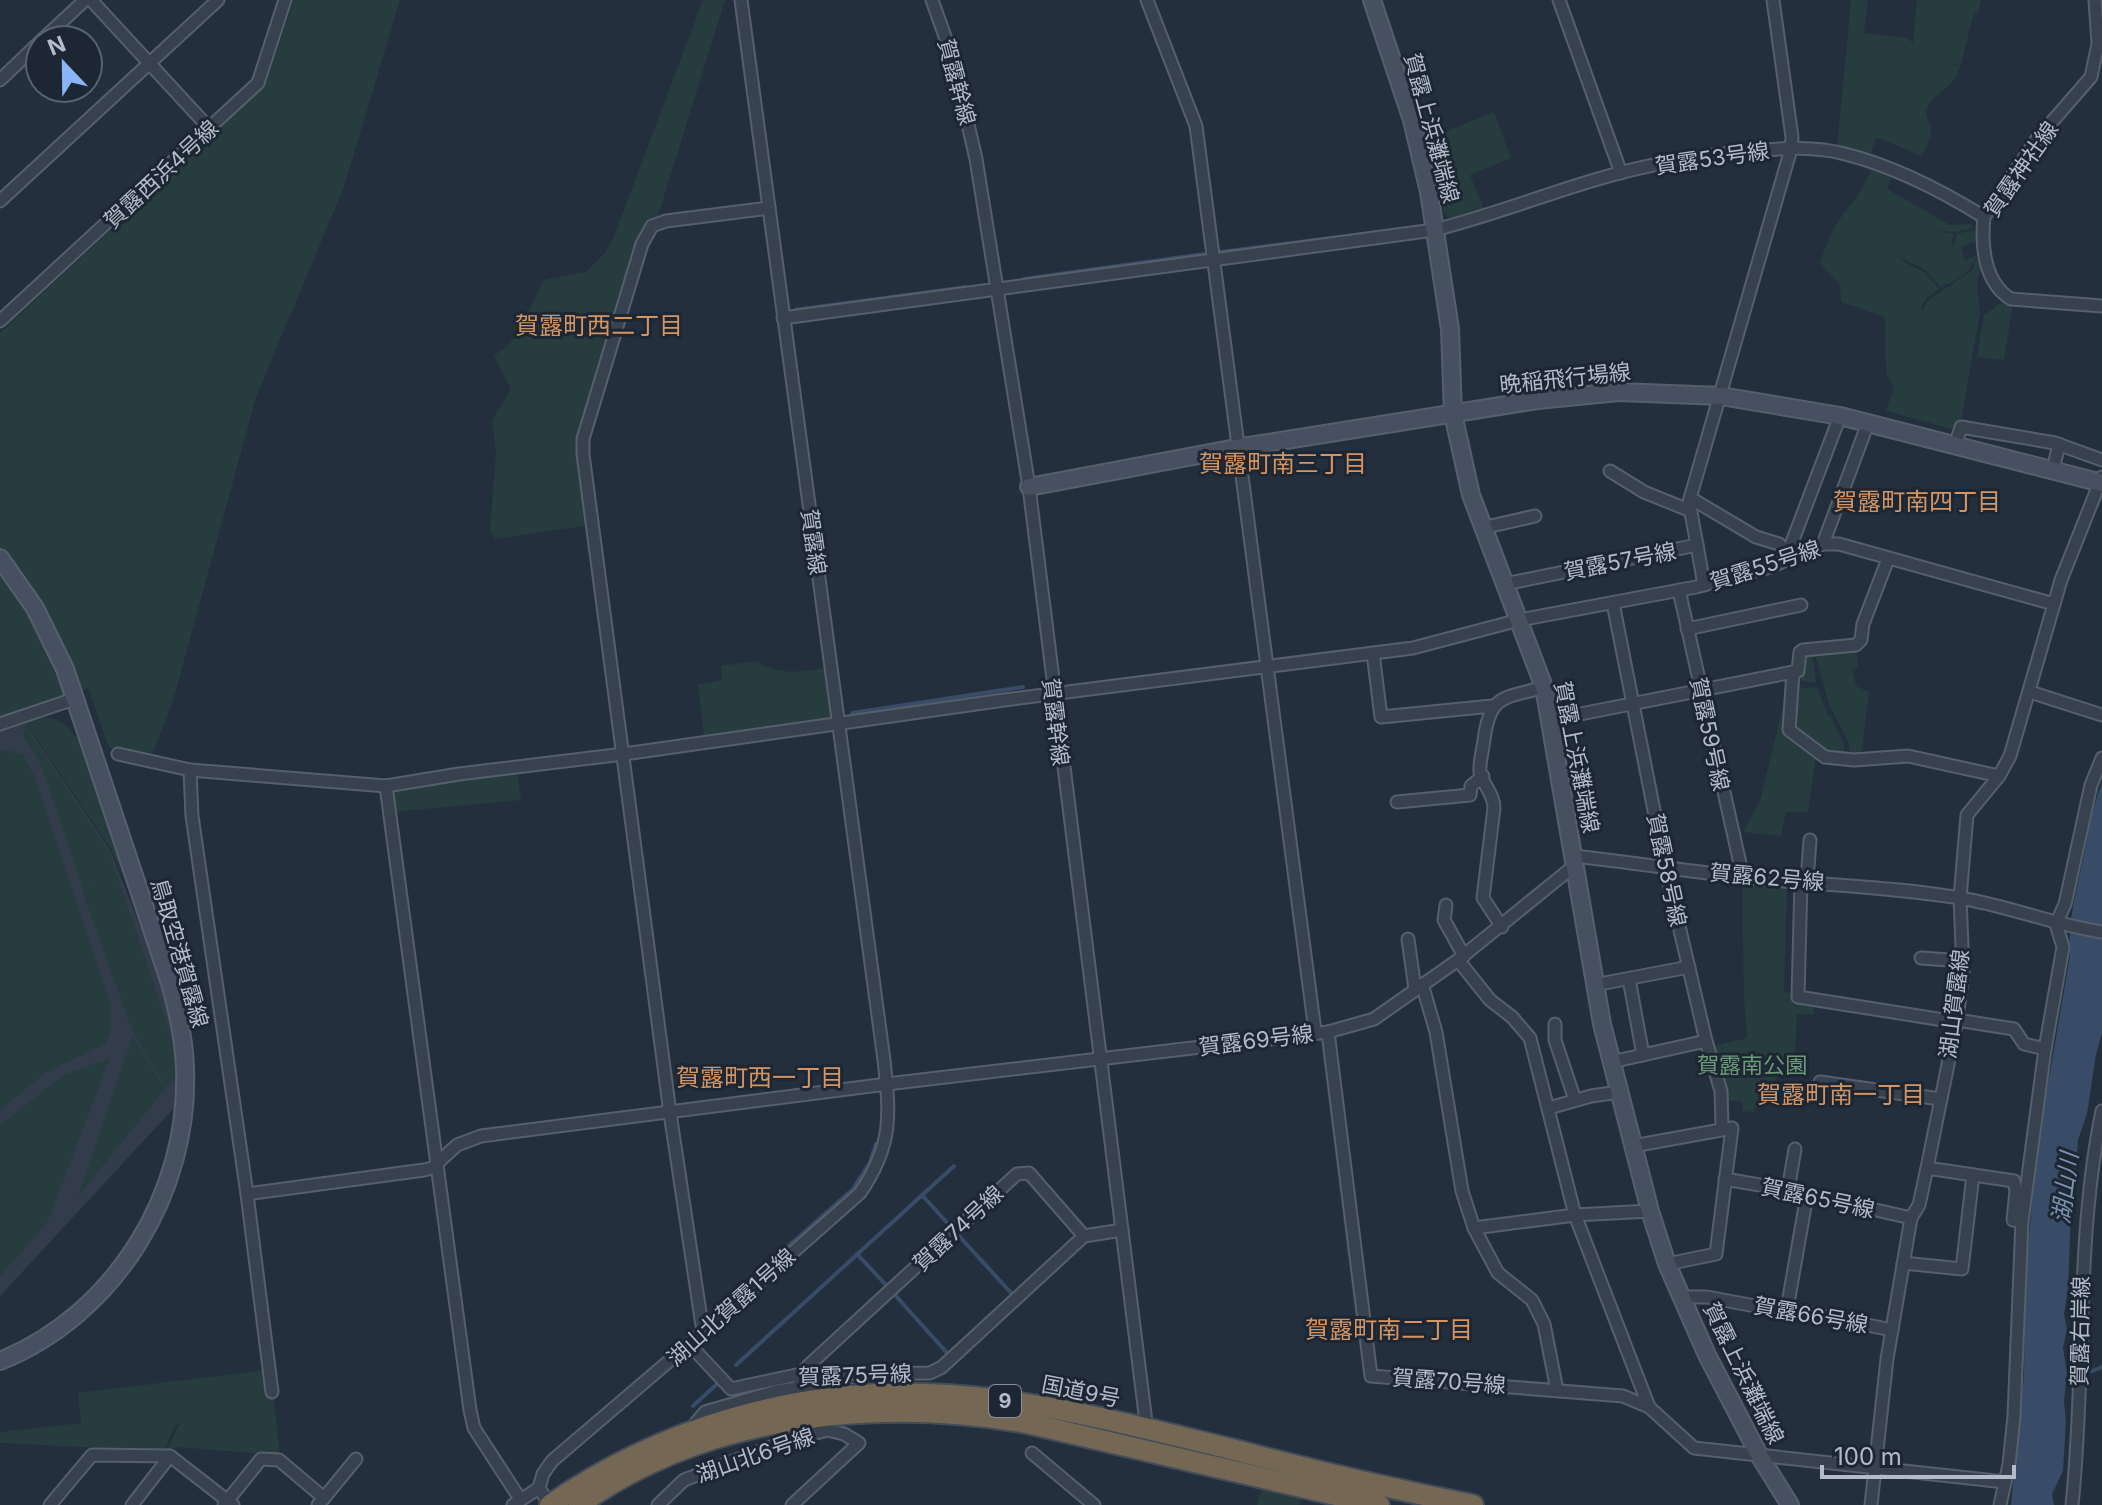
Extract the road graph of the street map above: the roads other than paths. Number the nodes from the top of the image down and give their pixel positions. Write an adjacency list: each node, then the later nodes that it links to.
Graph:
1 (85, 0): 12 (street)
2 (91, 0): 14 (street)
3 (218, 0): 14 (street)
4 (285, 0): 16 (street, 賀露西浜4号線)
5 (741, 0): 20 (street, 賀露線)
6 (932, 0): 24 (street, 賀露幹線)
7 (1147, 0): 23 (street)
8 (1372, 0): 22 (street, 賀露上浜灘端線)
9 (1559, 0): 18 (street)
10 (1773, 0): 17 (street)
11 (2095, 0): 21 (street, 賀露神社線)
12 (59, 24)
13 (24, 57): 15 (street)
14 (150, 63): 16 (street); 19 (street)
15 (0, 80)
16 (210, 129): 27 (street, 賀露西浜4号線)
17 (1791, 149): 18 (street, 賀露53号線); 21 (street, 賀露53号線); 28 (street)
18 (1621, 173): 22 (street, 賀露53号線)
19 (0, 201)
20 (769, 208): 26 (street, 賀露線); 71 (street)
21 (1984, 217): 25 (street, 賀露神社線)
22 (1434, 230): 23 (street, 賀露53号線); 29 (street, 賀露上浜灘端線)
23 (1211, 259): 24 (street, 賀露53号線); 34 (street)
24 (997, 287): 26 (street, 賀露53号線); 39 (street, 賀露幹線)
25 (2102, 306)
26 (783, 318): 69 (street, 賀露線)
27 (0, 321)
28 (1721, 396): 29 (street, 晩稲飛行場線); 30 (street, 晩稲飛行場線); 40 (street)
29 (1453, 414): 34 (street, 晩稲飛行場線); 42 (street, 賀露上浜灘端線)
30 (1840, 416): 31 (street, 晩稲飛行場線); 45 (street)
31 (1868, 423): 33 (street, 晩稲飛行場線); 43 (street)
32 (2059, 444): 33 (street); 35 (street); 36 (street)
33 (1955, 446): 36 (street, 晩稲飛行場線)
34 (1236, 448): 39 (street, 晩稲飛行場線); 57 (street)
35 (2102, 460)
36 (2053, 470): 38 (street, 晩稲飛行場線)
37 (1610, 471): 40 (street)
38 (2101, 481): 52 (street, 湖山賀露線)
39 (1029, 487): 62 (street, 賀露幹線)
40 (1691, 505): 44 (street); 45 (street)
41 (1535, 516): 42 (street)
42 (1482, 528): 48 (street, 賀露上浜灘端線)
43 (1823, 544): 45 (street, 賀露55号線); 47 (street, 賀露55号線)
44 (1697, 545): 48 (street, 賀露57号線); 49 (street, 賀露57号線)
45 (1791, 557): 49 (street, 賀露55号線)
46 (0, 558): 63 (street, 鳥取空港賀露線)
47 (1888, 559): 52 (street, 賀露55号線); 58 (street)
48 (1505, 584): 54 (street, 賀露上浜灘端線)
49 (1704, 585): 50 (street, 賀露55号線)
50 (1679, 590): 51 (street, 賀露55号線); 55 (street, 賀露59号線)
51 (1613, 603): 54 (street, 賀露55号線); 64 (street, 賀露58号線)
52 (2054, 604): 61 (street, 湖山賀露線)
53 (1801, 605): 55 (street)
54 (1519, 620): 56 (street, 賀露55号線); 59 (street, 賀露上浜灘端線)
55 (1687, 629): 60 (street, 賀露59号線)
56 (1373, 653): 57 (street, 賀露55号線); 65 (street)
57 (1267, 666): 62 (street, 賀露55号線); 98 (street)
58 (1793, 672): 60 (street); 75 (street)
59 (1544, 687): 65 (street); 67 (street, 賀露上浜灘端線)
60 (1701, 690): 64 (street); 81 (street, 賀露59号線)
61 (2030, 692): 66 (street); 75 (street, 湖山賀露線)
62 (1053, 694): 69 (street, 賀露55号線); 102 (street, 賀露幹線)
63 (77, 698): 68 (street); 136 (street, 鳥取空港賀露線)
64 (1633, 704): 67 (street); 80 (street, 賀露58号線)
65 (1492, 706): 74 (street)
66 (2102, 715)
67 (1550, 720): 79 (street, 賀露上浜灘端線)
68 (0, 724)
69 (839, 724): 71 (street, 賀露55号線); 105 (street, 賀露線)
70 (118, 754): 73 (street, 賀露55号線)
71 (624, 754): 76 (street, 賀露55号線); 111 (street)
72 (2102, 758): 85 (street)
73 (190, 770): 76 (street, 賀露55号線); 120 (street)
74 (1483, 776): 77 (street); 86 (street)
75 (1999, 776): 83 (street, 湖山賀露線)
76 (386, 786): 115 (street)
77 (1397, 802)
78 (1810, 840): 82 (street)
79 (1574, 861): 80 (street, 賀露62号線); 86 (street, 賀露69号線); 94 (street, 賀露上浜灘端線)
80 (1665, 866): 81 (street, 賀露62号線); 92 (street, 賀露58号線)
81 (1743, 877): 82 (street, 賀露62号線)
82 (1804, 881): 83 (street, 賀露62号線); 96 (street)
83 (1960, 898): 85 (street, 賀露62号線); 91 (street, 湖山賀露線)
84 (1446, 905): 89 (street)
85 (2056, 924): 87 (street, 賀露62号線); 100 (street)
86 (1502, 927): 89 (street, 賀露69号線)
87 (2102, 932)
88 (1408, 939): 95 (street)
89 (1461, 958): 95 (street, 賀露69号線); 109 (street)
90 (1921, 958): 91 (street)
91 (1963, 961): 96 (street, 湖山賀露線)
92 (1689, 967): 93 (street); 99 (street, 賀露58号線)
93 (1629, 979): 94 (street); 101 (street)
94 (1594, 985): 103 (street, 賀露上浜灘端線)
95 (1418, 987): 98 (street, 賀露69号線); 126 (street)
96 (1956, 1021): 100 (street); 107 (street, 湖山賀露線)
97 (1555, 1024): 108 (street)
98 (1322, 1031): 102 (street, 賀露69号線); 139 (street, 賀露70号線)
99 (1706, 1041): 101 (street); 112 (street, 賀露58号線)
100 (2045, 1049): 125 (street)
101 (1643, 1055): 103 (street)
102 (1100, 1058): 105 (street, 賀露69号線); 127 (street, 賀露幹線)
103 (1611, 1062): 106 (street, 賀露上浜灘端線)
104 (1820, 1082): 107 (street)
105 (887, 1084): 111 (street, 賀露69号線); 134 (street, 湖山北賀露1号線)
106 (1619, 1092): 108 (street); 113 (street, 賀露上浜灘端線)
107 (1940, 1099): 116 (street, 湖山賀露線)
108 (1575, 1100): 109 (street)
109 (1549, 1108): 123 (street)
110 (2102, 1111): 169 (street, 賀露右岸線)
111 (670, 1113): 115 (street, 賀露69号線); 134 (street)
112 (1722, 1128): 113 (street); 118 (street, 賀露58号線)
113 (1633, 1146): 122 (street, 賀露上浜灘端線)
114 (1795, 1149): 119 (street)
115 (437, 1160): 120 (street, 賀露69号線); 155 (street)
116 (1927, 1168): 117 (street); 124 (street, 湖山賀露線)
117 (1973, 1175): 125 (street); 129 (street)
118 (1725, 1179): 119 (street, 賀露65号線); 130 (street)
119 (1788, 1190): 121 (street, 賀露65号線)
120 (247, 1194): 140 (street)
121 (1807, 1195): 124 (street, 賀露65号線); 132 (street)
122 (1650, 1211): 123 (street); 130 (street, 賀露上浜灘端線)
123 (1575, 1215): 126 (street); 143 (street)
124 (1911, 1218): 129 (street, 湖山賀露線)
125 (2022, 1221): 152 (street)
126 (1474, 1228): 139 (street)
127 (1122, 1230): 128 (street); 144 (street, 賀露幹線)
128 (1084, 1236): 137 (street, 賀露75号線); 137 (street, 賀露74号線)
129 (1903, 1263): 133 (street, 湖山賀露線)
130 (1667, 1264): 131 (street, 賀露上浜灘端線)
131 (1682, 1297): 132 (street, 賀露66号線); 148 (street, 賀露上浜灘端線)
132 (1787, 1309): 133 (street, 賀露66号線)
133 (1892, 1330): 151 (street, 湖山賀露線)
134 (703, 1332): 135 (street, 湖山北賀露1号線)
135 (689, 1344): 138 (street); 154 (street, 湖山北賀露1号線)
136 (0, 1361)
137 (800, 1380): 138 (street, 賀露75号線); 141 (street); 142 (street)
138 (749, 1385): 142 (street)
139 (1557, 1390): 143 (street, 賀露70号線)
140 (272, 1392)
141 (873, 1395): 144 (highway, 国道9号 / 9); 145 (highway, 国道9号 / 9)
142 (749, 1398): 145 (street)
143 (1649, 1407): 148 (street, 賀露70号線)
144 (1147, 1428): 146 (street, 賀露幹線); 165 (highway, 国道9号 / 9)
145 (688, 1432): 154 (highway, 国道9号 / 9)
146 (1150, 1450): 156 (highway, 国道9号 / 9); 160 (highway, 国道9号 / 9)
147 (1032, 1453): 163 (street)
148 (1759, 1455): 151 (street, 賀露70号線); 166 (street, 賀露上浜灘端線)
149 (170, 1456): 157 (street); 158 (street); 159 (street)
150 (356, 1459): 153 (street)
151 (1875, 1469): 152 (street, 賀露70号線); 167 (street, 湖山賀露線)
152 (2005, 1482): 168 (street)
153 (321, 1501): 157 (street)
154 (547, 1501): 155 (street)
155 (517, 1502)
156 (1356, 1502): 164 (highway, 国道9号 / 9)
157 (228, 1503)
158 (50, 1505)
159 (132, 1505)
160 (579, 1505)
161 (658, 1505): 162 (street, 湖山北6号線)
162 (792, 1505)
163 (1094, 1505)
164 (1379, 1505)
165 (1473, 1505)
166 (1790, 1505)
167 (1871, 1505)
168 (2000, 1505)
169 (2072, 1505)

